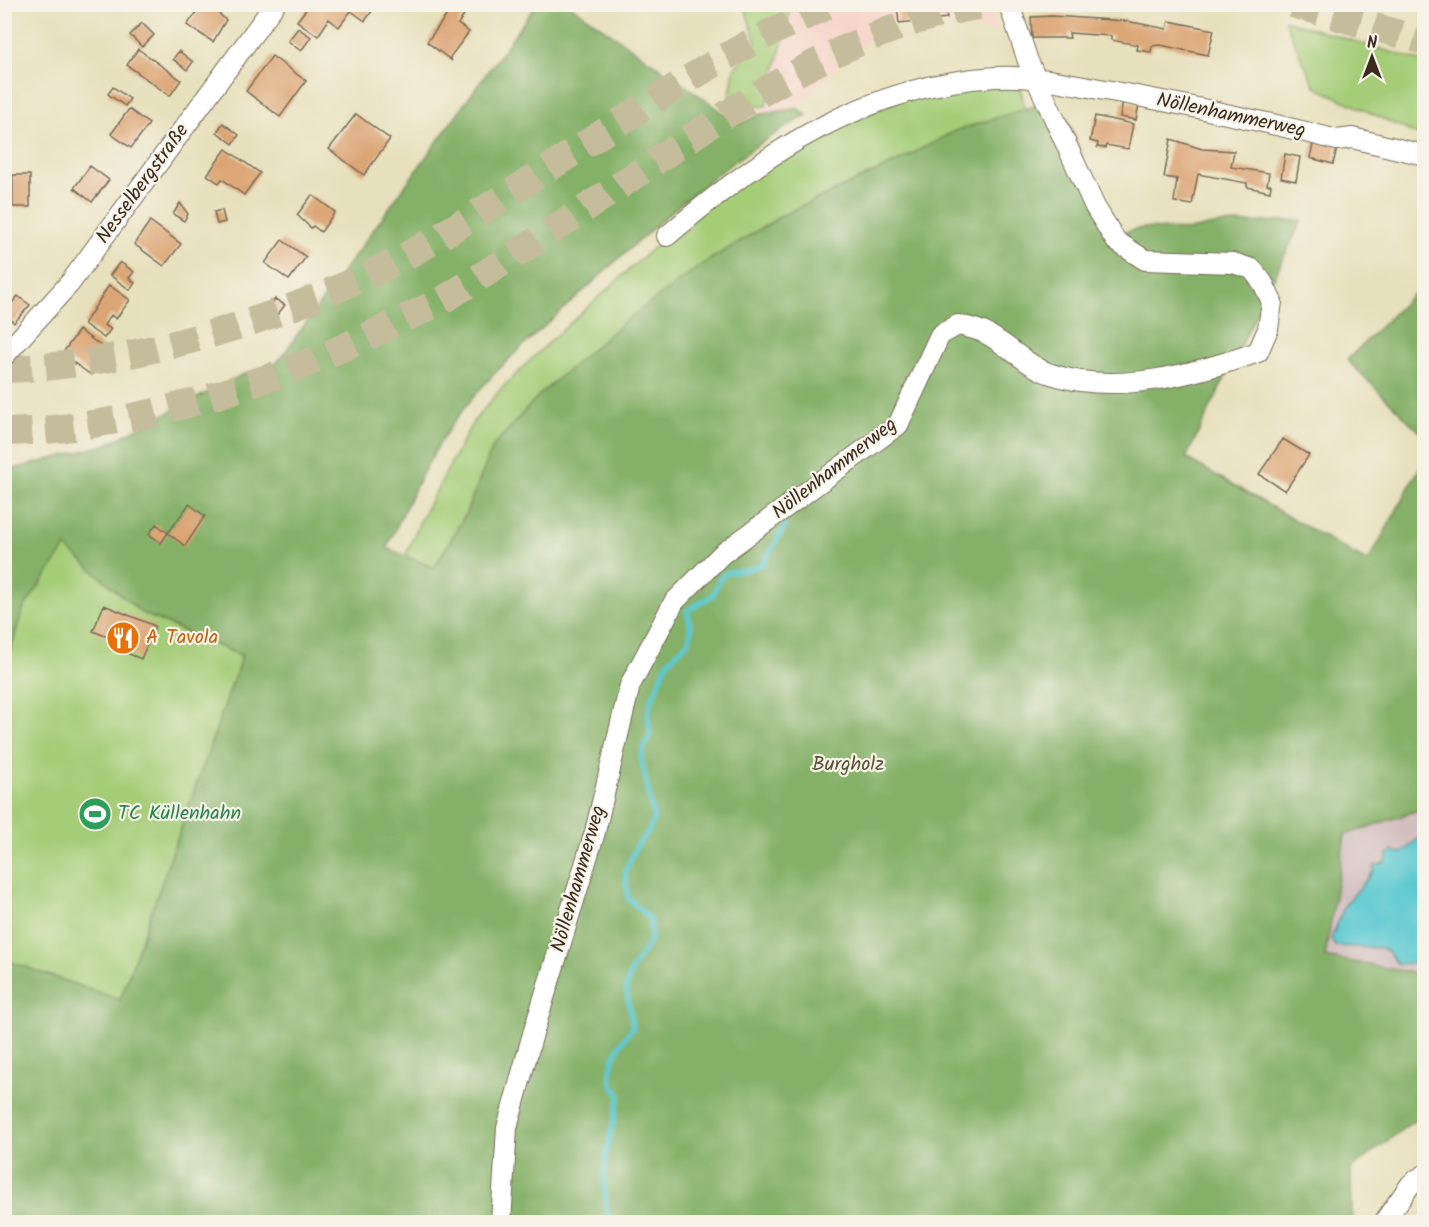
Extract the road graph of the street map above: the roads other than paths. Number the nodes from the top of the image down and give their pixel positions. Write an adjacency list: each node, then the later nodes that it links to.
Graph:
1 (274, 4): 6 (street, Nesselbergstraße)
2 (1009, 4): 3 (street, Nöllenhammerweg)
3 (1036, 78): 4 (street, Nöllenhammerweg); 5 (street); 9 (street, Nöllenhammerweg)
4 (1425, 154)
5 (667, 236)
6 (4, 356)
7 (1425, 1175): 8 (street)
8 (1386, 1219)
9 (501, 1222)

